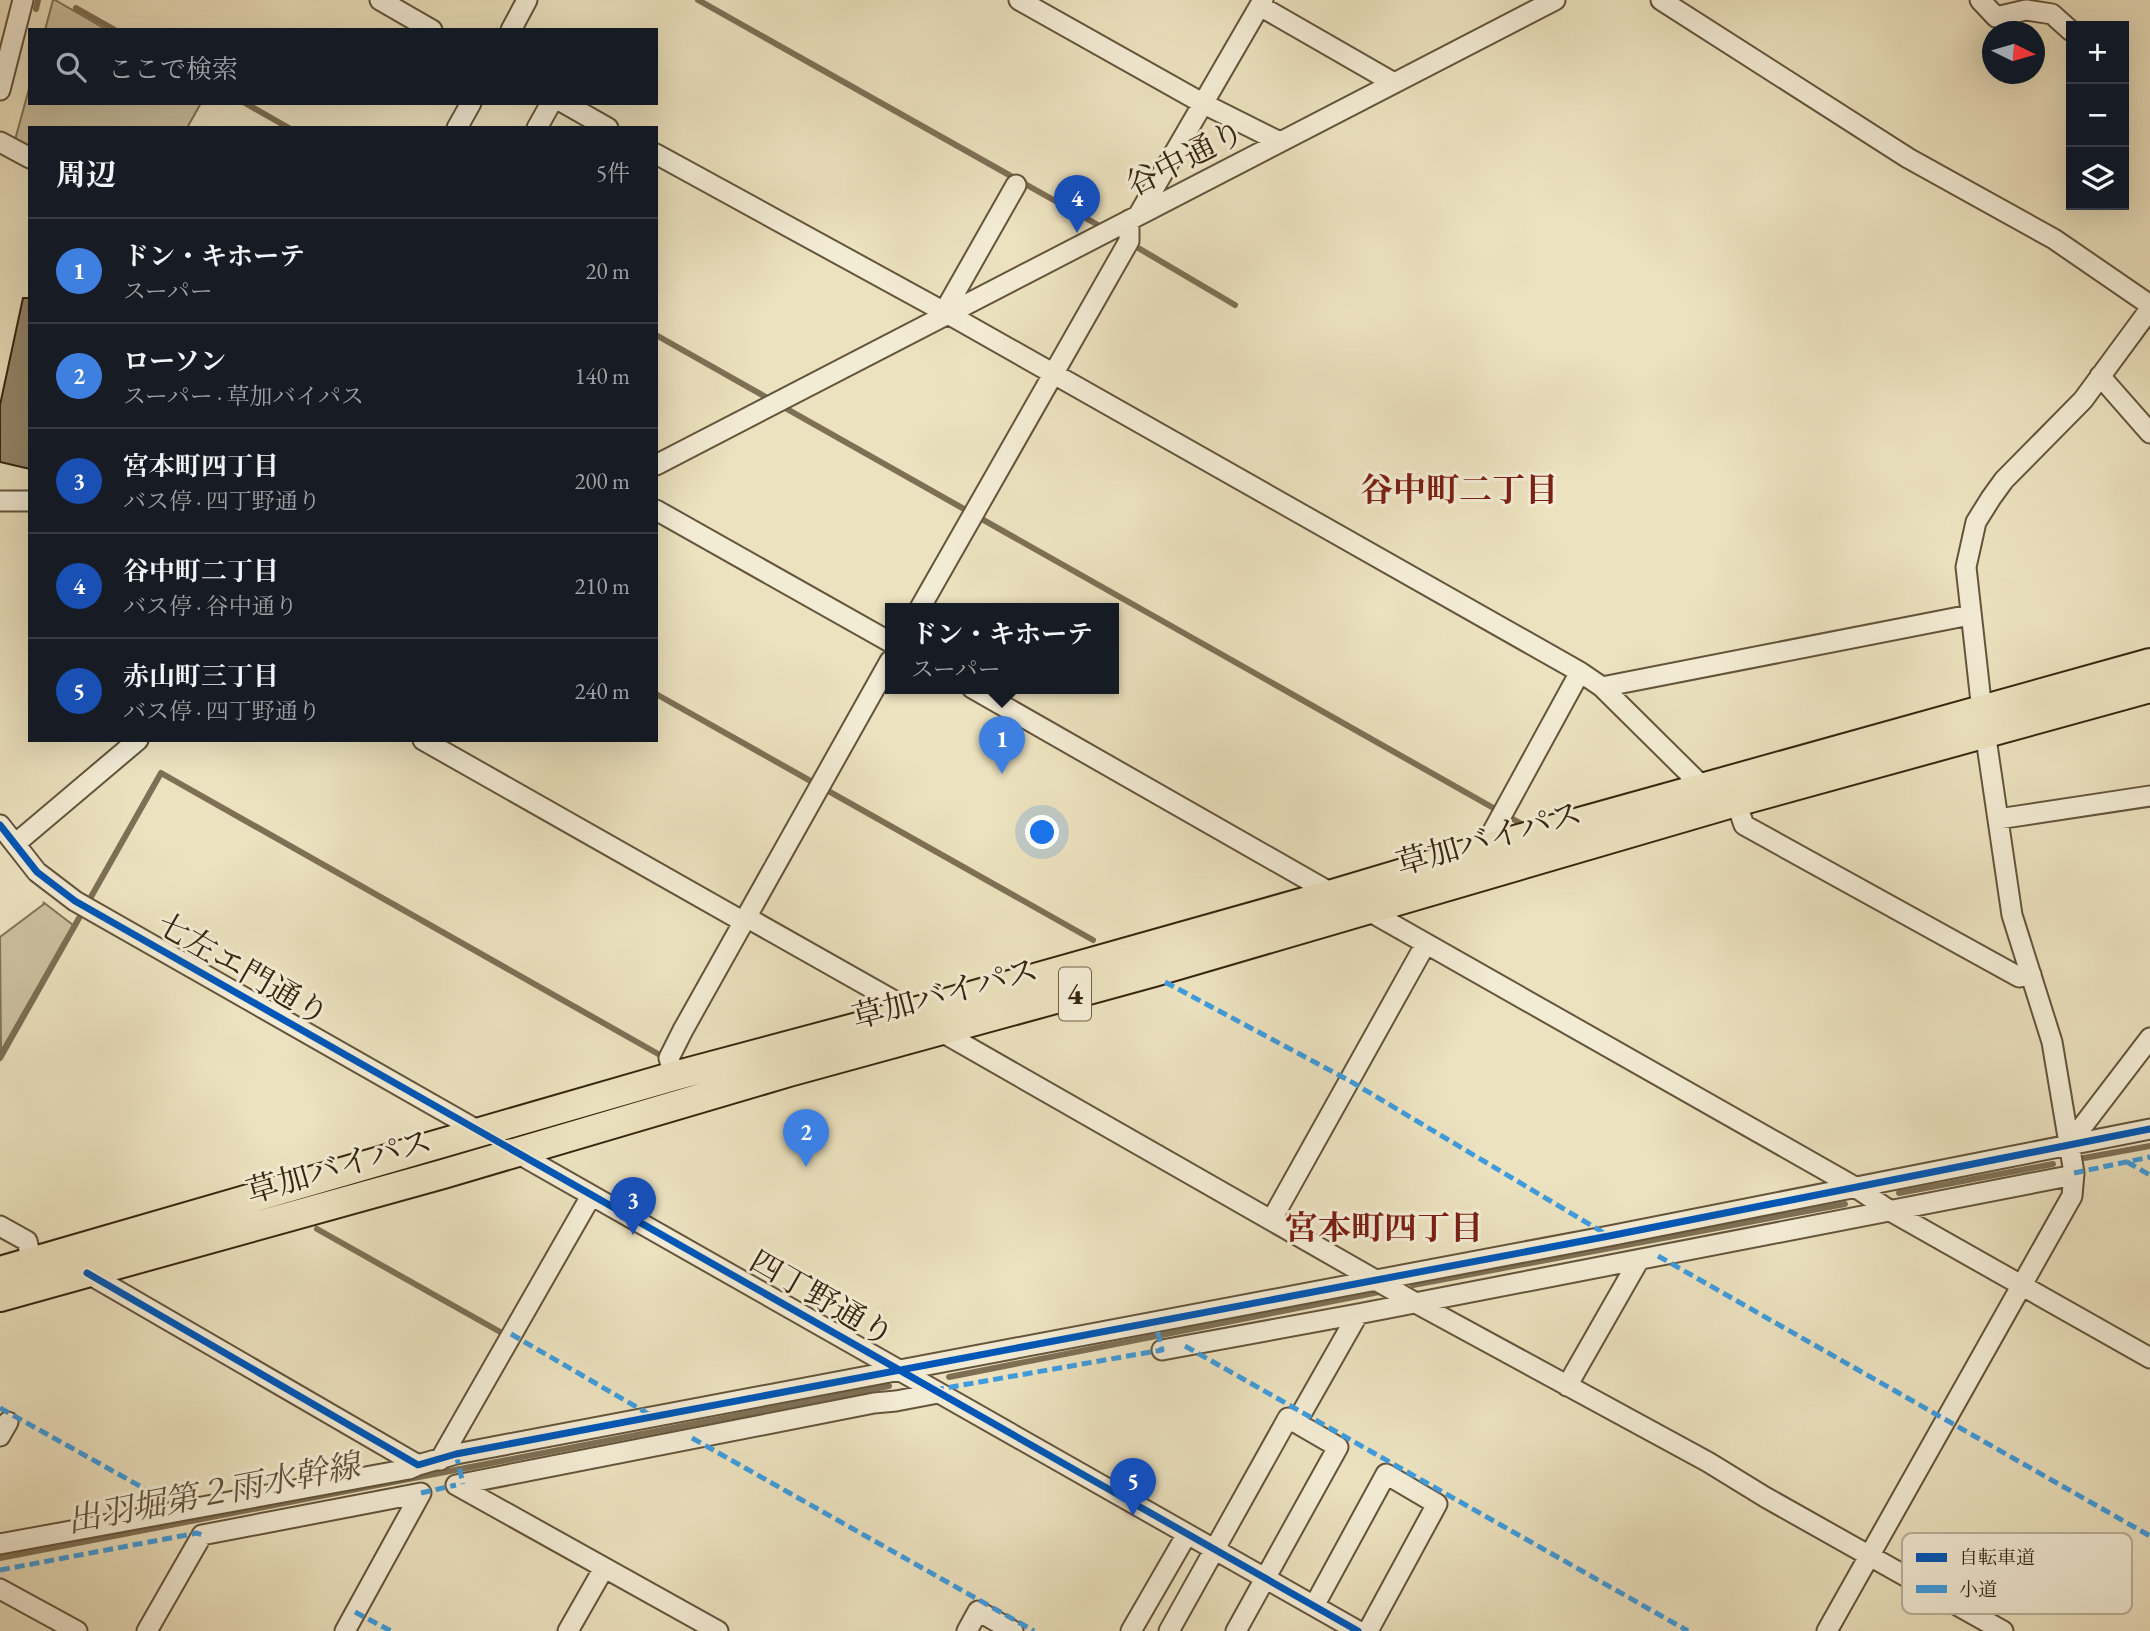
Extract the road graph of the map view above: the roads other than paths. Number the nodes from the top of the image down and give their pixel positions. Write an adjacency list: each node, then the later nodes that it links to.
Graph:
1 (23, 0): 13 (street)
2 (380, 0): 10 (street)
3 (527, 0): 11 (street)
4 (1018, 0): 14 (street)
5 (1555, 0): 12 (street, 谷中通り)
6 (1661, 0): 27 (street)
7 (1980, 0): 9 (street)
8 (1261, 3): 12 (street); 14 (street)
9 (2066, 27)
10 (429, 28)
11 (512, 28)
12 (1395, 83): 22 (street, 谷中通り)
13 (0, 90)
14 (1204, 104): 22 (street); 26 (street)
15 (470, 105): 18 (street)
16 (550, 105): 19 (street)
17 (568, 105): 20 (street)
18 (458, 126)
19 (538, 126)
20 (604, 126)
21 (0, 142): 24 (street)
22 (1280, 142): 26 (street, 谷中通り)
23 (658, 155): 28 (street)
24 (28, 157)
25 (1016, 185): 28 (street)
26 (1134, 217): 28 (street, 谷中通り); 29 (street)
27 (2149, 311): 30 (street)
28 (946, 313): 29 (street); 32 (street, 谷中通り)
29 (1052, 374): 36 (street); 41 (street)
30 (2100, 376): 31 (street); 37 (street)
31 (2150, 433)
32 (658, 464)
33 (0, 500): 34 (street)
34 (28, 501)
35 (658, 511): 38 (street)
36 (923, 603)
37 (1970, 615): 42 (street); 45 (street)
38 (885, 639)
39 (2150, 663): 45 (highway, 草加バイパス / 4)
40 (885, 670): 57 (street)
41 (1580, 672): 42 (street); 54 (street)
42 (1602, 687): 48 (street)
43 (2150, 688): 45 (highway, 草加バイパス / 4)
44 (983, 694): 55 (street)
45 (1984, 723): 48 (highway, 草加バイパス / 4); 50 (highway, 草加バイパス / 4); 51 (street)
46 (135, 742): 53 (street)
47 (428, 742): 57 (street)
48 (1704, 788): 54 (highway, 草加バイパス / 4)
49 (2150, 796): 51 (street)
50 (1736, 802): 56 (highway, 草加バイパス / 4); 59 (street)
51 (1998, 819): 59 (street)
52 (0, 825): 53 (street, 七左エ門通り)
53 (8, 843): 65 (street, 七左エ門通り)
54 (1497, 845): 55 (highway, 草加バイパス / 4)
55 (1333, 894): 56 (street); 60 (highway, 草加バイパス / 4)
56 (1367, 911): 58 (street); 61 (highway, 草加バイパス / 4)
57 (745, 919): 60 (street); 63 (street)
58 (1426, 945): 69 (street); 72 (street)
59 (2031, 974): 66 (street)
60 (914, 1012): 63 (highway, 草加バイパス / 4)
61 (940, 1031): 67 (highway, 草加バイパス / 4); 72 (street)
62 (2150, 1038): 66 (street)
63 (674, 1076): 65 (highway, 草加バイパス / 4)
64 (2150, 1129): 66 (street)
65 (480, 1132): 67 (street, 四丁野通り); 75 (highway, 草加バイパス / 4)
66 (2069, 1144): 68 (street); 69 (street)
67 (514, 1151): 70 (street, 四丁野通り); 77 (highway, 草加バイパス / 4)
68 (2074, 1174): 71 (street); 79 (street)
69 (1855, 1187): 71 (street); 78 (street)
70 (591, 1196): 85 (street, 四丁野通り); 89 (street)
71 (1892, 1212): 74 (street); 79 (street)
72 (1272, 1219): 78 (street)
73 (0, 1226): 75 (street)
74 (1639, 1260): 81 (street); 86 (street)
75 (32, 1262): 76 (highway, 草加バイパス / 4)
76 (0, 1271)
77 (87, 1273): 80 (highway, 草加バイパス / 4); 90 (street)
78 (1376, 1278): 81 (street); 85 (street)
79 (2021, 1286): 84 (street); 94 (street)
80 (0, 1297)
81 (1414, 1302): 82 (street); 86 (street)
82 (1357, 1314): 83 (street); 88 (street)
83 (1162, 1350)
84 (2150, 1358)
85 (899, 1370): 87 (street, 四丁野通り); 89 (street)
86 (1567, 1386): 94 (street)
87 (938, 1393): 91 (street, 四丁野通り); 95 (street)
88 (1296, 1423): 93 (street); 97 (street)
89 (440, 1460): 90 (street)
90 (418, 1465): 92 (street)
91 (1187, 1534): 93 (street, 四丁野通り); 108 (street)
92 (0, 1544)
93 (1215, 1550): 97 (street, 四丁野通り); 109 (street)
94 (1870, 1555): 96 (street); 113 (street)
95 (604, 1568): 104 (street); 105 (street)
96 (1902, 1573)
97 (1265, 1578): 99 (street, 四丁野通り); 110 (street)
98 (0, 1591): 101 (street)
99 (1314, 1606): 111 (street, 四丁野通り); 112 (street)
100 (1973, 1614): 114 (street)
101 (64, 1628)
102 (147, 1631): 103 (street)
103 (345, 1631)
104 (568, 1631)
105 (718, 1631)
106 (967, 1631): 107 (street)
107 (1013, 1631)
108 (1131, 1631)
109 (1169, 1631)
110 (1236, 1631)
111 (1358, 1631)
112 (1368, 1631)
113 (1827, 1631)
114 (2003, 1631)

